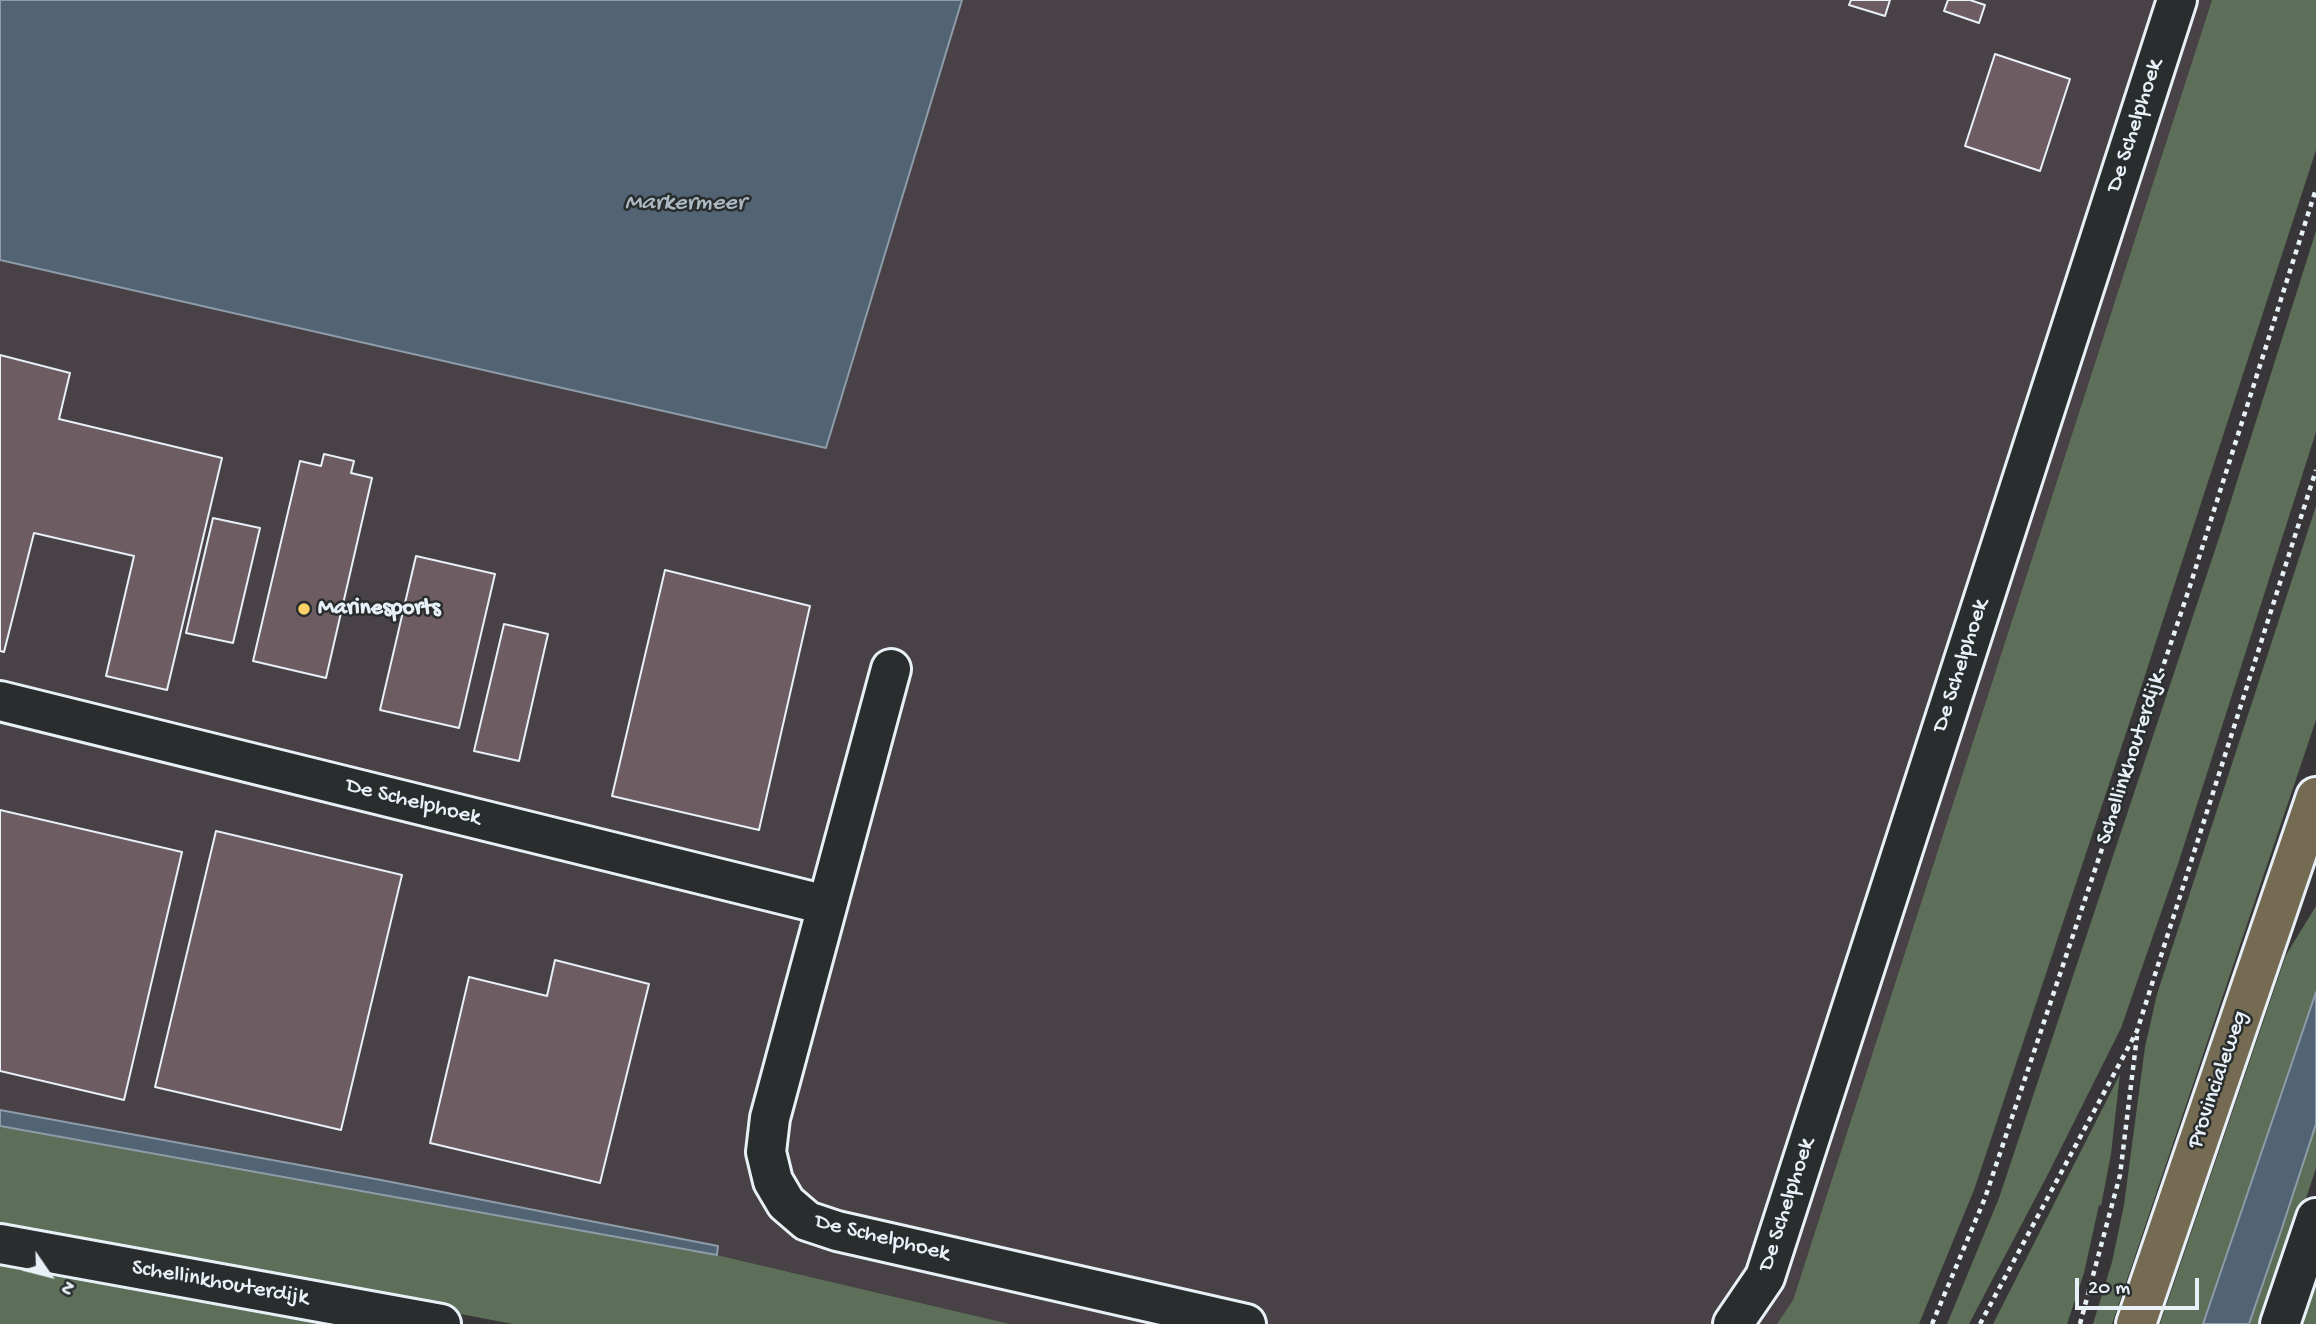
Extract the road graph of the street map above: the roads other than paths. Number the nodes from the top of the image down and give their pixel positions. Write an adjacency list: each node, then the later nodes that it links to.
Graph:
1 (2177, 0): 12 (street, De Schelphoek)
2 (891, 669): 7 (street, De Schelphoek)
3 (0, 701): 7 (street, De Schelphoek)
4 (2316, 780): 6 (main road, Provincialeweg)
5 (2316, 797): 6 (main road, Provincialeweg)
6 (2301, 836): 13 (main road, Provincialeweg)
7 (827, 905): 10 (street, De Schelphoek)
8 (2316, 1218): 14 (street)
9 (0, 1244): 11 (street, Schellinkhouterdijk)
10 (1232, 1321)
11 (441, 1324)
12 (1734, 1324)
13 (2136, 1324)
14 (2280, 1324)

